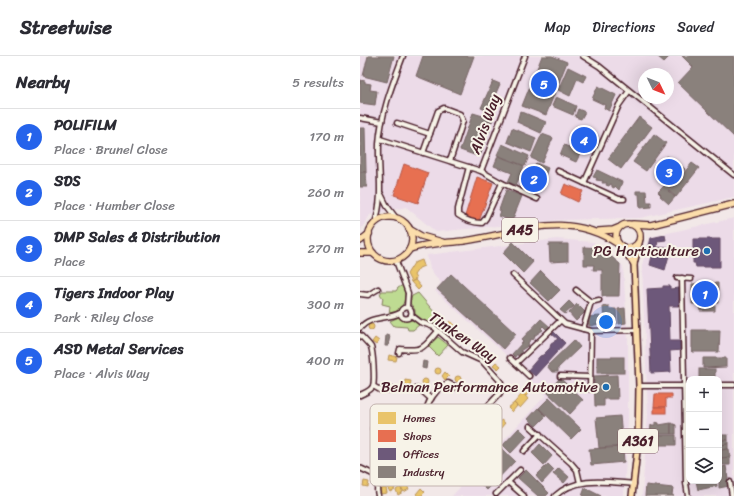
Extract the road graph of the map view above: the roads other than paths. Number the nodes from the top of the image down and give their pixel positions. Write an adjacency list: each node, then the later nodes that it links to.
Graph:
1 (403, 56): 6 (street)
2 (525, 56): 13 (street, Alvis Way)
3 (583, 56): 4 (street)
4 (629, 91): 15 (street); 17 (street)
5 (360, 118): 6 (street)
6 (382, 122): 9 (street)
7 (397, 123): 8 (street)
8 (430, 134): 10 (street); 11 (street)
9 (380, 139): 10 (street, Alvis Way); 18 (street)
10 (423, 153): 11 (street, Alvis Way)
11 (450, 161): 12 (street, Alvis Way)
12 (469, 167): 13 (street, Alvis Way); 16 (street)
13 (480, 171): 16 (street)
14 (558, 171): 17 (street)
15 (734, 175)
16 (502, 183): 19 (street)
17 (584, 183): 20 (street)
18 (380, 192): 22 (street); 23 (street)
19 (537, 199)
20 (624, 199)
21 (734, 204): 25 (highway, A45)
22 (396, 218): 23 (highway); 27 (highway, A45)
23 (375, 223): 29 (highway)
24 (633, 224): 25 (highway, A45); 26 (highway, A45); 30 (highway)
25 (651, 224): 30 (highway)
26 (618, 228): 28 (highway, A45); 33 (highway)
27 (409, 229): 32 (highway, A45); 34 (highway)
28 (597, 231): 32 (highway, A45); 33 (highway, A45)
29 (369, 234): 31 (highway); 36 (highway)
30 (640, 237): 33 (highway); 38 (main road, A361)
31 (360, 242)
32 (443, 242): 34 (highway, A45)
33 (620, 245): 38 (main road)
34 (410, 249): 37 (highway, A45)
35 (360, 253): 36 (highway)
36 (373, 253): 37 (highway)
37 (396, 260): 46 (street, Timken Way)
38 (634, 264): 52 (main road, A361)
39 (513, 274): 49 (street)
40 (691, 279): 61 (street)
41 (378, 289): 43 (street)
42 (576, 290): 45 (street)
43 (360, 294)
44 (598, 300): 45 (street)
45 (591, 302): 51 (street)
46 (407, 307): 47 (street); 48 (street, Timken Way)
47 (400, 313): 48 (street, Timken Way); 50 (street)
48 (411, 315): 53 (street, Timken Way)
49 (560, 321): 51 (street); 58 (street)
50 (360, 328)
51 (583, 329): 54 (street)
52 (637, 330): 54 (street); 65 (main road, A361)
53 (438, 331): 56 (street); 73 (street, Timken Way)
54 (591, 331): 62 (street)
55 (360, 335): 64 (street)
56 (399, 353)
57 (510, 358): 58 (street)
58 (516, 363): 59 (street)
59 (529, 376)
60 (560, 376): 62 (street)
61 (686, 376)
62 (590, 377): 69 (street)
63 (734, 385): 67 (street)
64 (373, 386): 70 (street); 71 (street)
65 (639, 386): 66 (street); 85 (main road, A361)
66 (686, 386)
67 (722, 386)
68 (458, 388): 71 (street)
69 (590, 389)
70 (360, 395)
71 (431, 399): 72 (street)
72 (427, 404)
73 (489, 404)
74 (687, 412): 77 (street)
75 (530, 426): 76 (street)
76 (540, 434): 78 (street); 84 (street)
77 (687, 448)
78 (524, 451)
79 (360, 468): 81 (street)
80 (520, 470): 82 (street)
81 (370, 473)
82 (508, 482): 88 (street); 90 (street)
83 (730, 482): 94 (street)
84 (580, 483): 85 (street); 91 (street)
85 (634, 484): 92 (main road, A361)
86 (686, 484): 93 (street)
87 (377, 486): 89 (street)
88 (496, 494)
89 (378, 496)
90 (524, 496)
91 (555, 496)
92 (632, 496)
93 (688, 496)
94 (731, 496)

